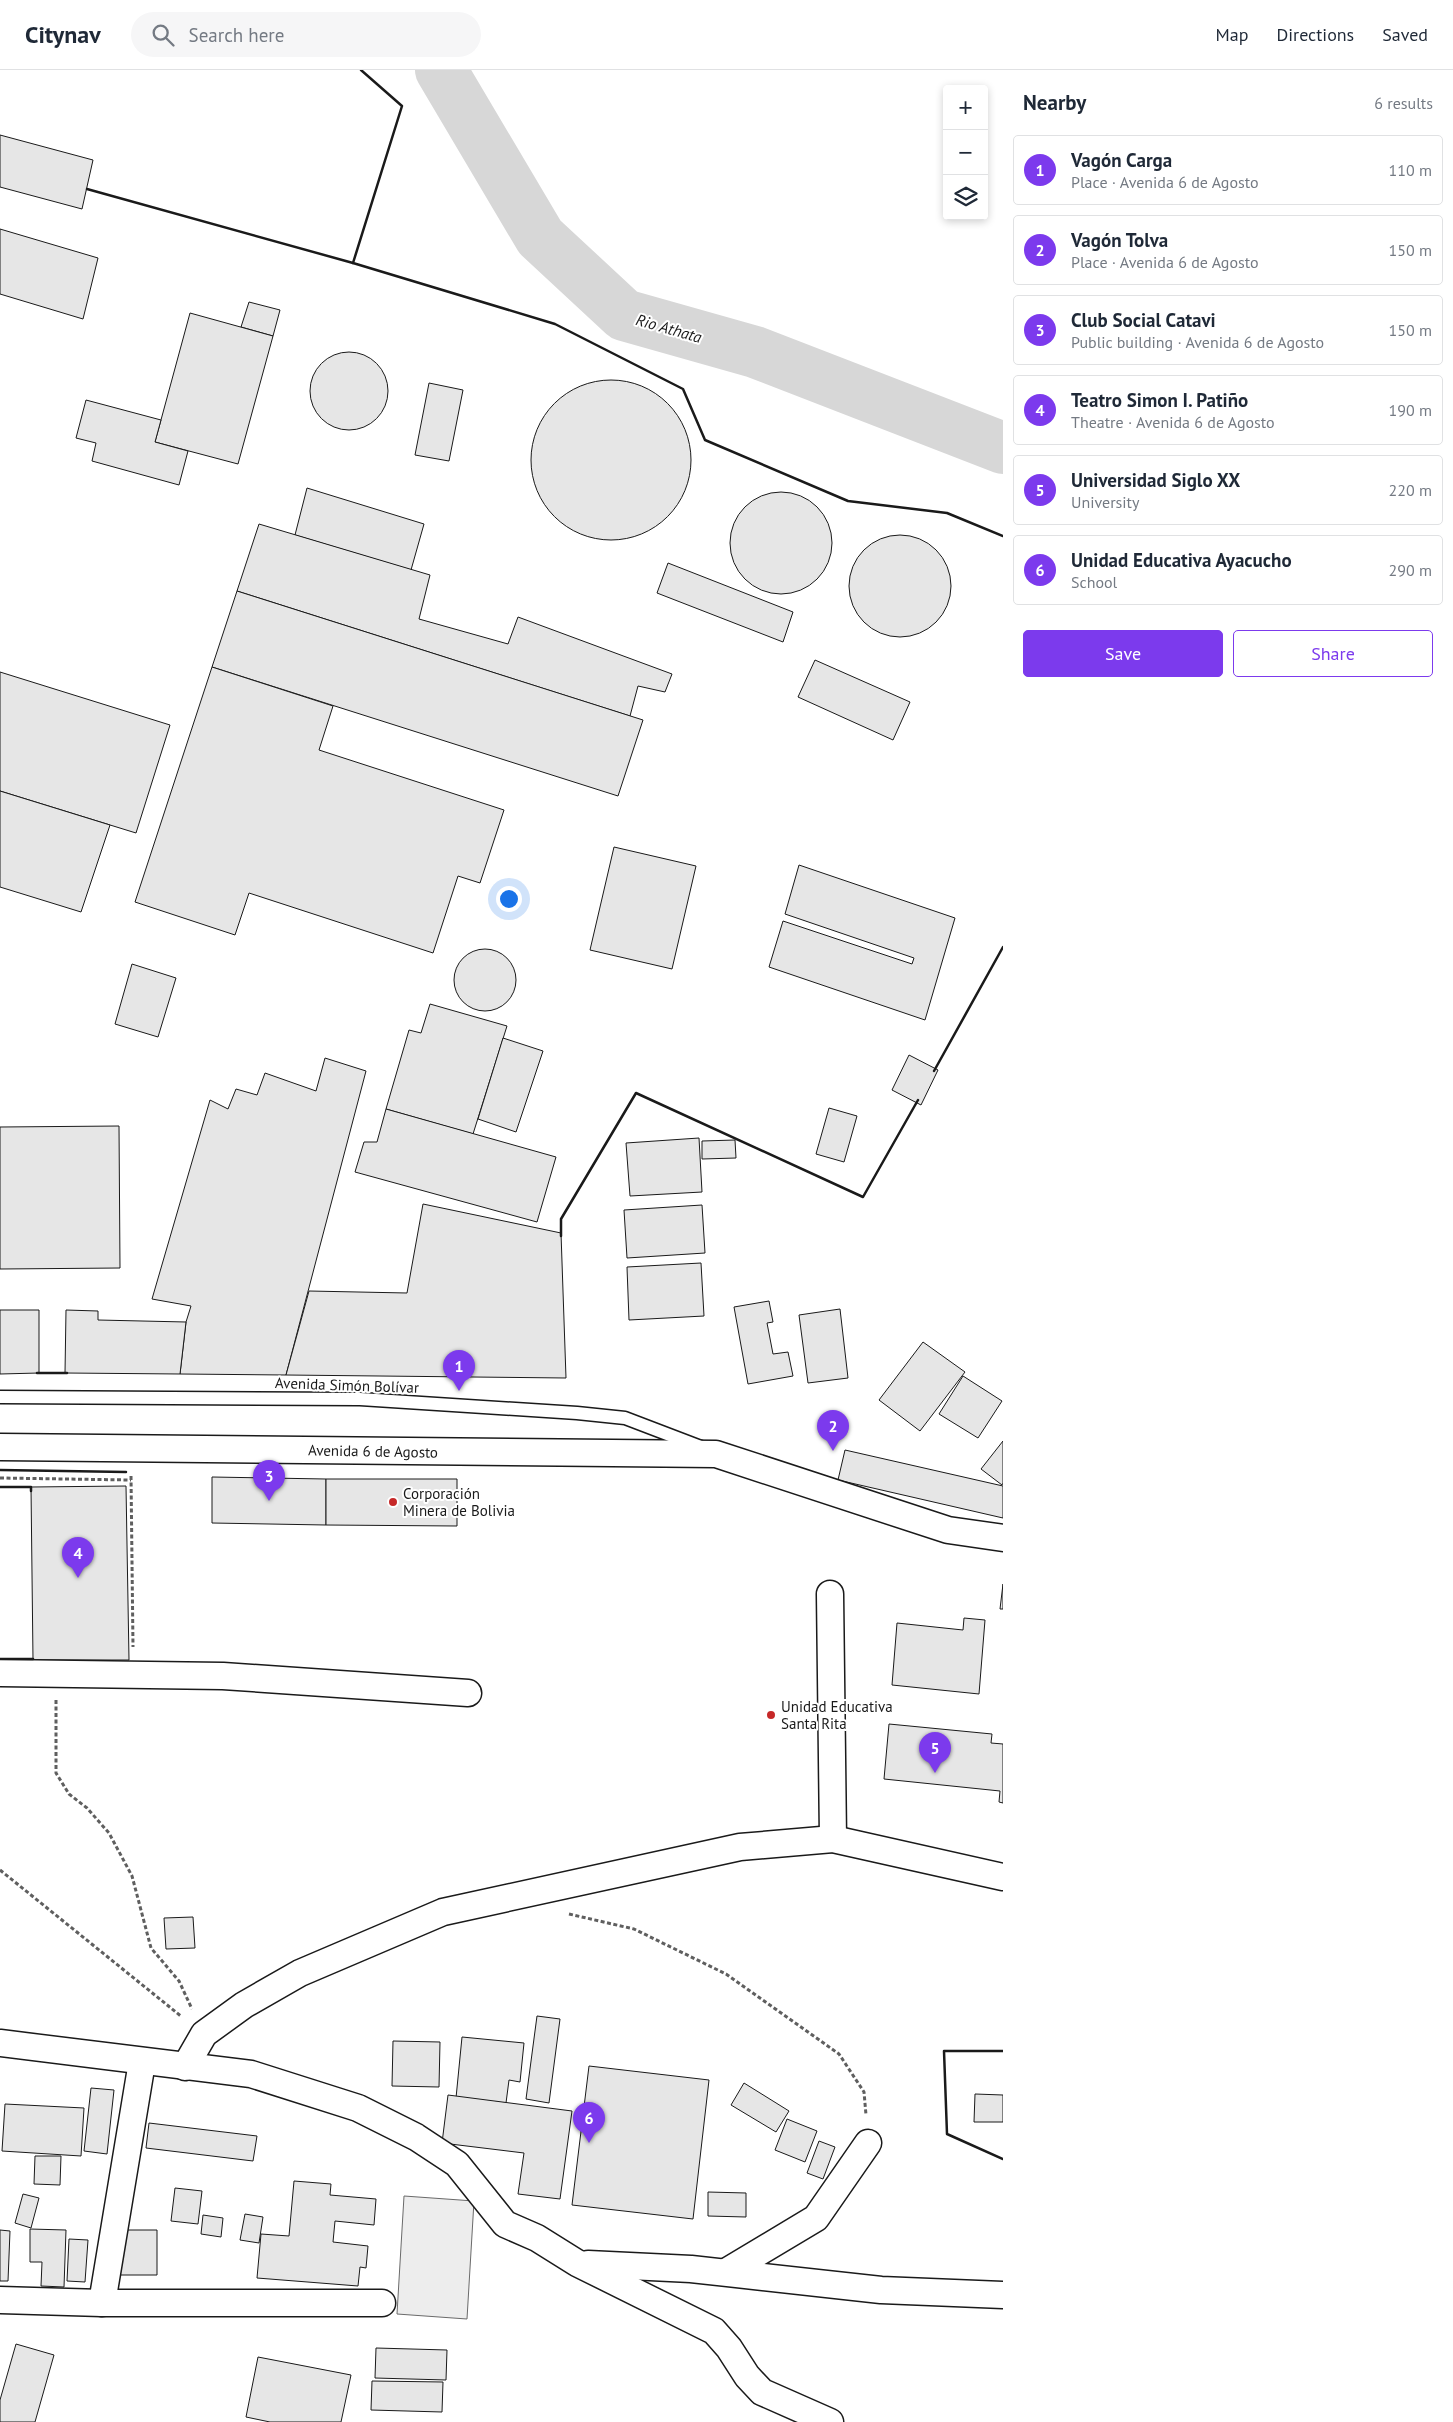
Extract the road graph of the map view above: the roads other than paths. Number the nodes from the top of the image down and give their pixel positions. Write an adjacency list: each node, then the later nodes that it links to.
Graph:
1 (0, 1397): 3 (lane, Avenida Simón Bolívar)
2 (0, 1447): 3 (street, Avenida 6 de Agosto)
3 (716, 1454): 4 (street, Avenida 6 de Agosto)
4 (1003, 1538)
5 (830, 1594): 8 (street)
6 (0, 1673): 7 (street)
7 (468, 1693)
8 (833, 1839): 9 (street); 12 (street)
9 (1003, 1877)
10 (0, 2043): 11 (street)
11 (142, 2062): 12 (street); 18 (street)
12 (185, 2067): 14 (street)
13 (868, 2143): 15 (street)
14 (577, 2263): 15 (street); 20 (street)
15 (726, 2272): 16 (street)
16 (1003, 2295)
17 (0, 2300): 18 (street)
18 (102, 2303): 19 (street)
19 (382, 2303)
20 (830, 2422)

